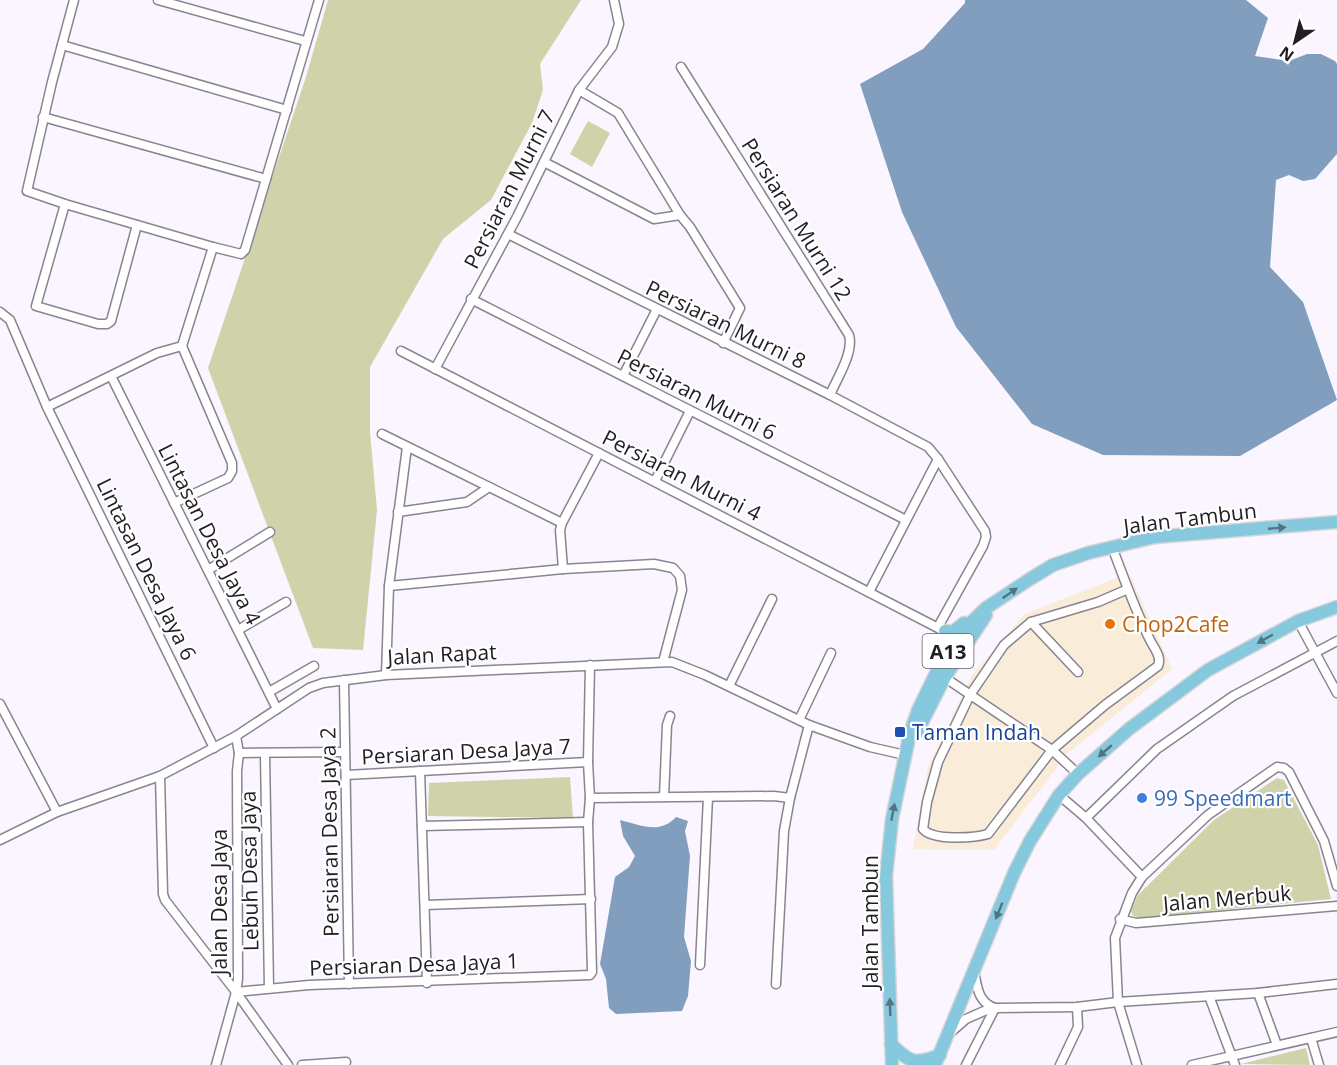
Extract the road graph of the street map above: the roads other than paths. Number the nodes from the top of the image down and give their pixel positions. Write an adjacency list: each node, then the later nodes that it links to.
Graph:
1 (74, 0): 6 (street)
2 (158, 0): 5 (street)
3 (319, 0): 5 (street)
4 (614, 0): 8 (street, Persiaran Murni 7)
5 (305, 41): 9 (street)
6 (62, 45): 9 (street); 10 (street)
7 (681, 67): 27 (street, Persiaran Murni 12)
8 (579, 90): 11 (street, Persiaran Murni 7); 14 (street)
9 (286, 110): 12 (street)
10 (44, 117): 12 (street); 13 (street)
11 (544, 162): 14 (street); 16 (street, Persiaran Murni 7)
12 (266, 179): 17 (street)
13 (65, 204): 15 (street); 15 (street)
14 (680, 215): 21 (street)
15 (137, 225): 17 (street)
16 (508, 234): 18 (street, Persiaran Murni 7); 19 (street, Persiaran Murni 8)
17 (213, 248): 22 (street)
18 (471, 299): 24 (street, Persiaran Murni 7); 26 (street, Persiaran Murni 6)
19 (657, 309): 21 (street, Persiaran Murni 8); 26 (street)
20 (0, 312): 28 (street, Lintasan Desa Jaya 6)
21 (723, 343): 27 (street, Persiaran Murni 8)
22 (183, 345): 25 (street); 36 (street)
23 (401, 351): 24 (street, Persiaran Murni 4)
24 (435, 369): 32 (street, Persiaran Murni 4)
25 (111, 376): 28 (street); 36 (street, Lintasan Desa Jaya 4)
26 (623, 376): 29 (street, Persiaran Murni 6)
27 (830, 395): 33 (street, Persiaran Murni 8)
28 (47, 407): 76 (street, Lintasan Desa Jaya 6)
29 (690, 411): 34 (street); 38 (street, Persiaran Murni 6)
30 (382, 434): 31 (street)
31 (407, 447): 35 (street); 37 (street)
32 (600, 453): 34 (street, Persiaran Murni 4); 40 (street)
33 (938, 459): 38 (street); 54 (street)
34 (655, 481): 47 (street, Persiaran Murni 4)
35 (489, 487): 37 (street); 40 (street)
36 (174, 504): 44 (street, Lintasan Desa Jaya 4)
37 (398, 512): 45 (street)
38 (906, 520): 47 (street)
39 (1337, 522): 42 (main road, Jalan Tambun / A13, one-way to 39)
40 (562, 523): 43 (street)
41 (270, 532): 44 (street)
42 (1112, 547): 46 (street); 51 (main road, Jalan Tambun / A13, one-way to 42)
43 (563, 569): 45 (street); 59 (street)
44 (208, 570): 55 (street, Lintasan Desa Jaya 4)
45 (389, 586): 64 (street)
46 (1128, 589): 53 (street); 78 (street)
47 (869, 592): 54 (street, Persiaran Murni 4)
48 (772, 599): 66 (street)
49 (286, 602): 55 (street)
50 (1337, 607): 52 (main road)
51 (987, 609): 54 (main road); 62 (main road, Jalan Tambun / A13)
52 (1298, 621): 57 (street); 84 (main road, one-way to 84)
53 (1031, 622): 63 (street); 69 (street)
54 (942, 629): 62 (main road)
55 (238, 630): 67 (street, Lintasan Desa Jaya 4)
56 (1337, 641): 57 (street)
57 (1315, 652): 68 (street); 93 (street)
58 (831, 653): 73 (street)
59 (663, 662): 60 (street, Jalan Rapat); 66 (street, Jalan Rapat)
60 (590, 665): 64 (street, Jalan Rapat); 82 (street)
61 (314, 666): 67 (street)
62 (940, 671): 69 (street); 77 (main road, Jalan Tambun / A13)
63 (1078, 672)
64 (386, 675): 65 (street, Jalan Rapat)
65 (344, 680): 71 (street, Jalan Rapat); 79 (street, Persiaran Desa Jaya 2)
66 (729, 686): 73 (street, Jalan Rapat)
67 (269, 692): 71 (street, Lintasan Desa Jaya 4)
68 (1337, 693)
69 (970, 695): 78 (street); 78 (street)
70 (0, 704): 92 (street)
71 (277, 709): 75 (street, Jalan Rapat)
72 (670, 716): 88 (street)
73 (799, 720): 74 (street, Jalan Rapat)
74 (809, 725): 77 (street, Jalan Rapat); 91 (street)
75 (236, 736): 76 (street, Jalan Rapat); 80 (street, Jalan Desa Jaya)
76 (214, 748): 85 (street, Jalan Rapat)
77 (907, 750): 119 (main road, Jalan Tambun / A13, one-way to 77)
78 (1052, 750): 84 (street)
79 (344, 752): 81 (street); 86 (street, Persiaran Desa Jaya 2)
80 (239, 753): 81 (street); 110 (street, Jalan Desa Jaya)
81 (265, 754): 109 (street, Lebuh Desa Jaya)
82 (588, 762): 83 (street, Persiaran Desa Jaya 7); 90 (street)
83 (420, 771): 86 (street, Persiaran Desa Jaya 7); 95 (street)
84 (1078, 774): 87 (main road)
85 (160, 776): 92 (street, Jalan Rapat); 110 (street)
86 (346, 776): 106 (street, Persiaran Desa Jaya 2)
87 (1059, 795): 93 (street); 104 (main road, one-way to 104)
88 (664, 797): 89 (street); 90 (street)
89 (708, 797): 91 (street); 103 (street)
90 (590, 798): 94 (street)
91 (790, 798): 107 (street)
92 (57, 812): 96 (street, Jalan Rapat)
93 (1086, 818): 97 (street)
94 (588, 822): 95 (street); 99 (street)
95 (422, 826): 100 (street)
96 (0, 840)
97 (1142, 877): 98 (street, Jalan Merbuk); 102 (street)
98 (1337, 886)
99 (591, 899): 100 (street); 105 (street, Persiaran Desa Jaya 1)
100 (424, 905): 105 (street)
101 (1337, 906): 102 (street, Jalan Merbuk)
102 (1120, 920): 113 (street)
103 (700, 965)
104 (974, 971): 114 (street); 117 (main road)
105 (427, 982): 106 (street, Persiaran Desa Jaya 1)
106 (349, 984): 109 (street, Persiaran Desa Jaya 1)
107 (776, 984)
108 (1337, 984): 111 (street)
109 (269, 988): 110 (street, Persiaran Desa Jaya 1)
110 (236, 992): 124 (street, Jalan Desa Jaya); 125 (street)
111 (1257, 993): 112 (street); 120 (street)
112 (1209, 996): 113 (street); 121 (street)
113 (1118, 1002): 115 (street); 130 (street)
114 (993, 1008): 115 (street); 117 (street); 128 (street)
115 (1077, 1008): 129 (street)
116 (1337, 1032): 118 (street)
117 (947, 1036): 122 (main road)
118 (1311, 1038): 120 (street); 133 (street)
119 (891, 1044): 122 (main road); 127 (main road, Jalan Tambun / A13)
120 (1277, 1045): 121 (street)
121 (1231, 1055): 131 (street); 132 (street)
122 (937, 1060)
123 (346, 1062): 126 (street)
124 (216, 1065)
125 (288, 1065)
126 (302, 1065)
127 (892, 1065)
128 (966, 1065)
129 (1060, 1065)
130 (1137, 1065)
131 (1192, 1065)
132 (1235, 1065)
133 (1318, 1065)

